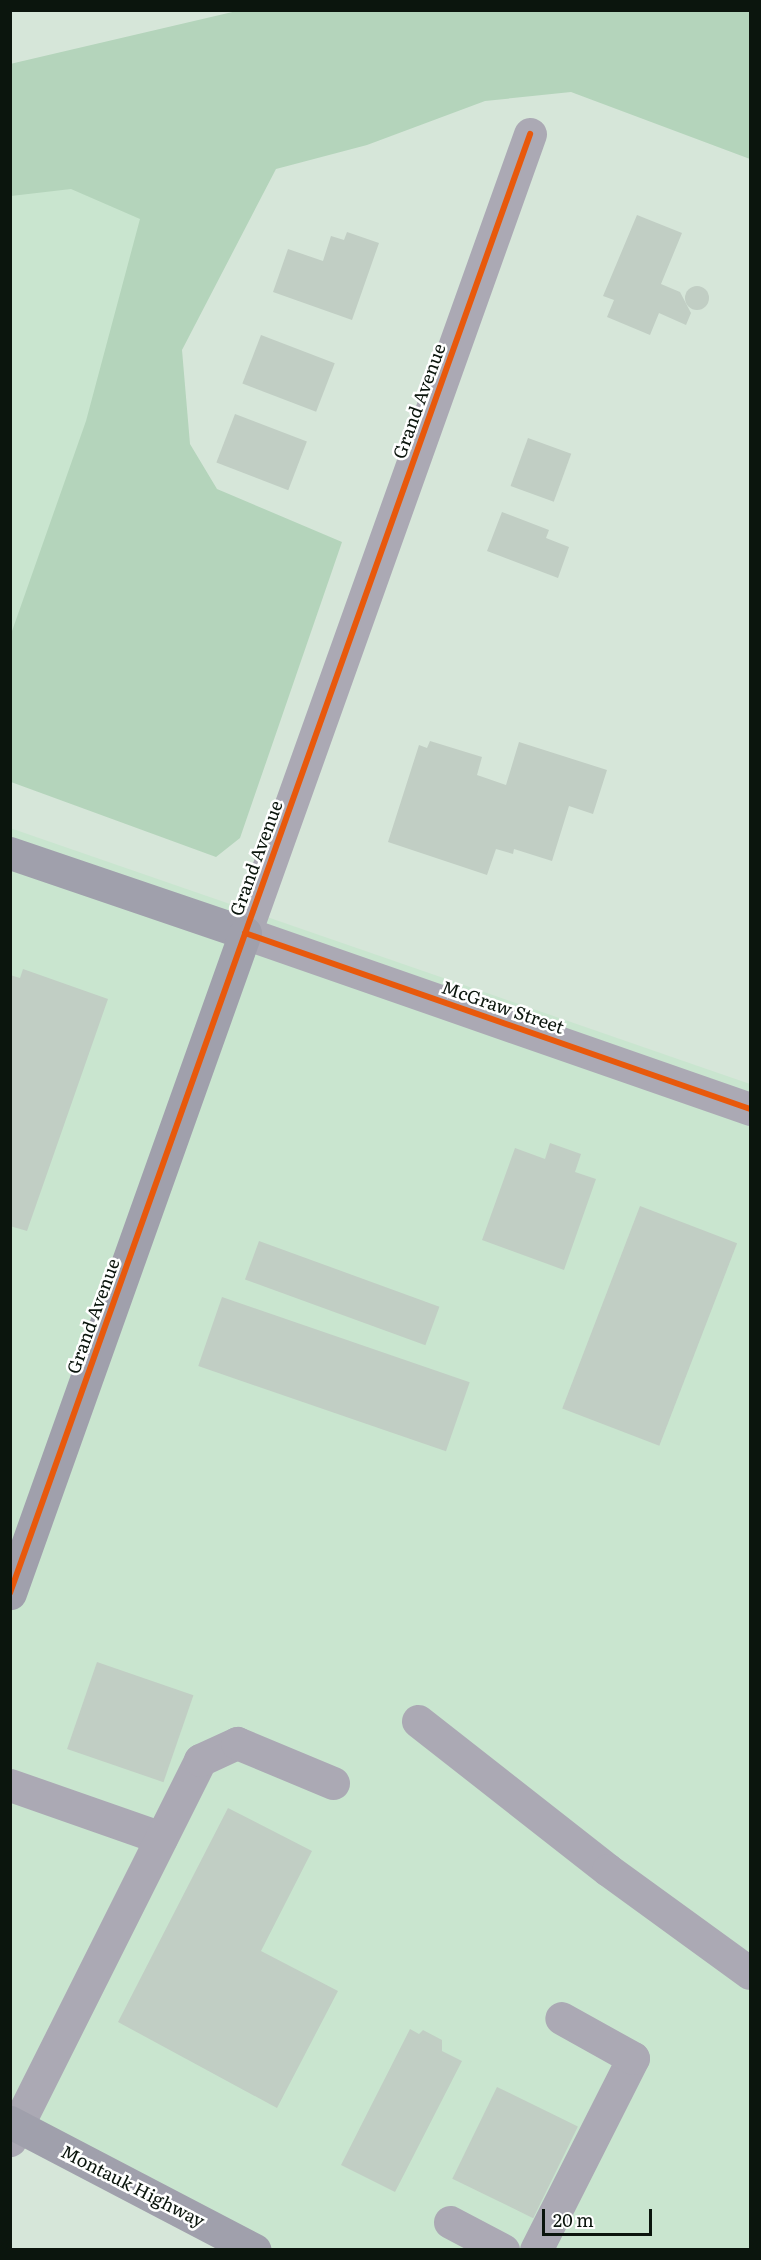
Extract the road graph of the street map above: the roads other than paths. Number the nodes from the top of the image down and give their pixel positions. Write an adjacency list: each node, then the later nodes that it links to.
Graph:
1 (530, 134): 3 (street, Grand Avenue)
2 (10, 853): 3 (main road, McGraw Street)
3 (245, 933): 4 (street, McGraw Street); 5 (main road, Grand Avenue)
4 (750, 1110)
5 (12, 1584)
6 (418, 1720): 10 (street)
7 (333, 1783): 9 (street)
8 (10, 1785): 9 (street)
9 (161, 1838): 12 (street)
10 (750, 1973)
11 (561, 2018): 16 (street)
12 (13, 2129): 14 (main road, Montauk Highway)
13 (450, 2222): 15 (street)
14 (255, 2250)
15 (503, 2250)
16 (537, 2250)

